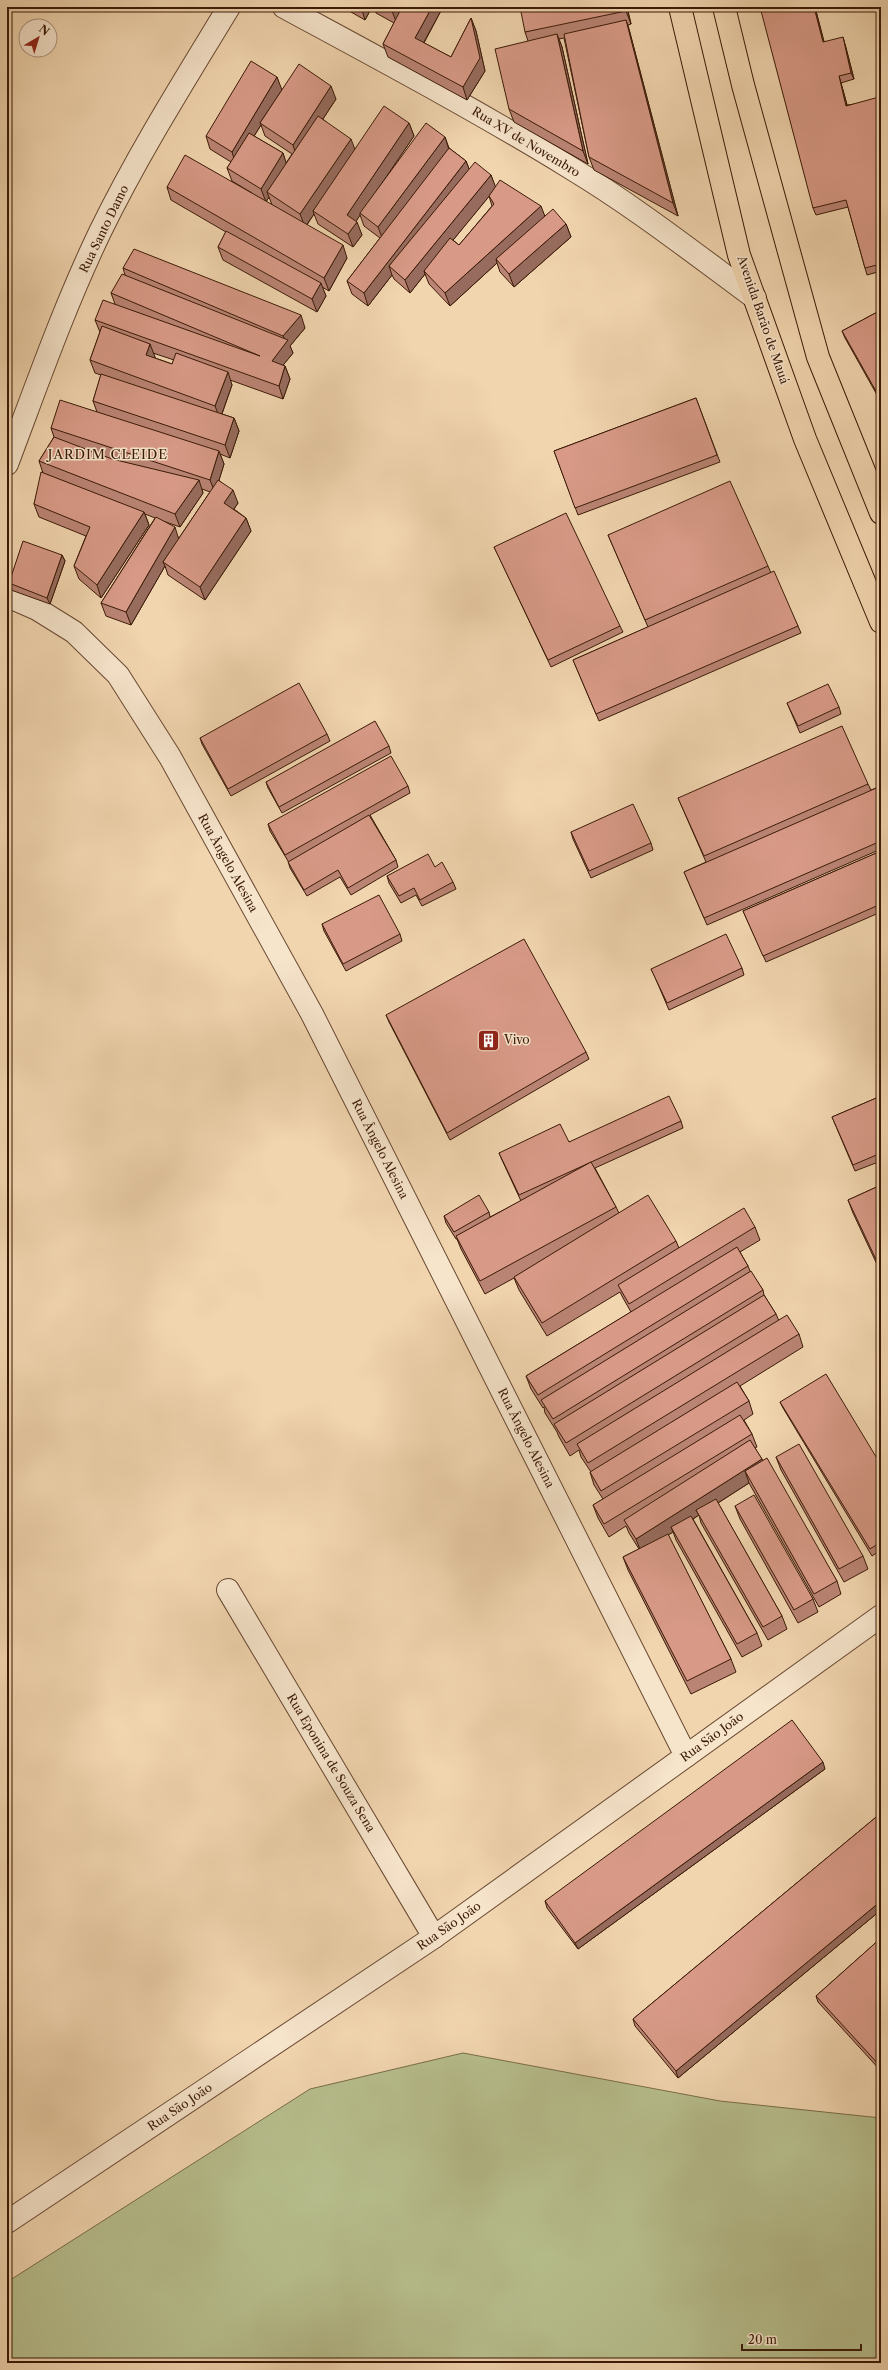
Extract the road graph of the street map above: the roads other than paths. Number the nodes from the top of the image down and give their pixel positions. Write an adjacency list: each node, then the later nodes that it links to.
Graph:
1 (229, 7): 6 (street, Rua Santo Damo)
2 (284, 7): 5 (street, Rua XV de Novembro)
3 (680, 7): 5 (main road, Avenida Barão de Mauá)
4 (724, 7): 7 (main road)
5 (755, 298): 9 (main road, Avenida Barão de Mauá)
6 (7, 464)
7 (881, 512)
8 (7, 596): 12 (street, Rua Ângelo Alesina)
9 (881, 622)
10 (228, 1590): 13 (street, Rua Eponina de Souza Sena)
11 (881, 1616): 12 (street, Rua São João)
12 (686, 1756): 13 (street, Rua São João)
13 (434, 1937): 14 (street, Rua São João)
14 (7, 2222)

